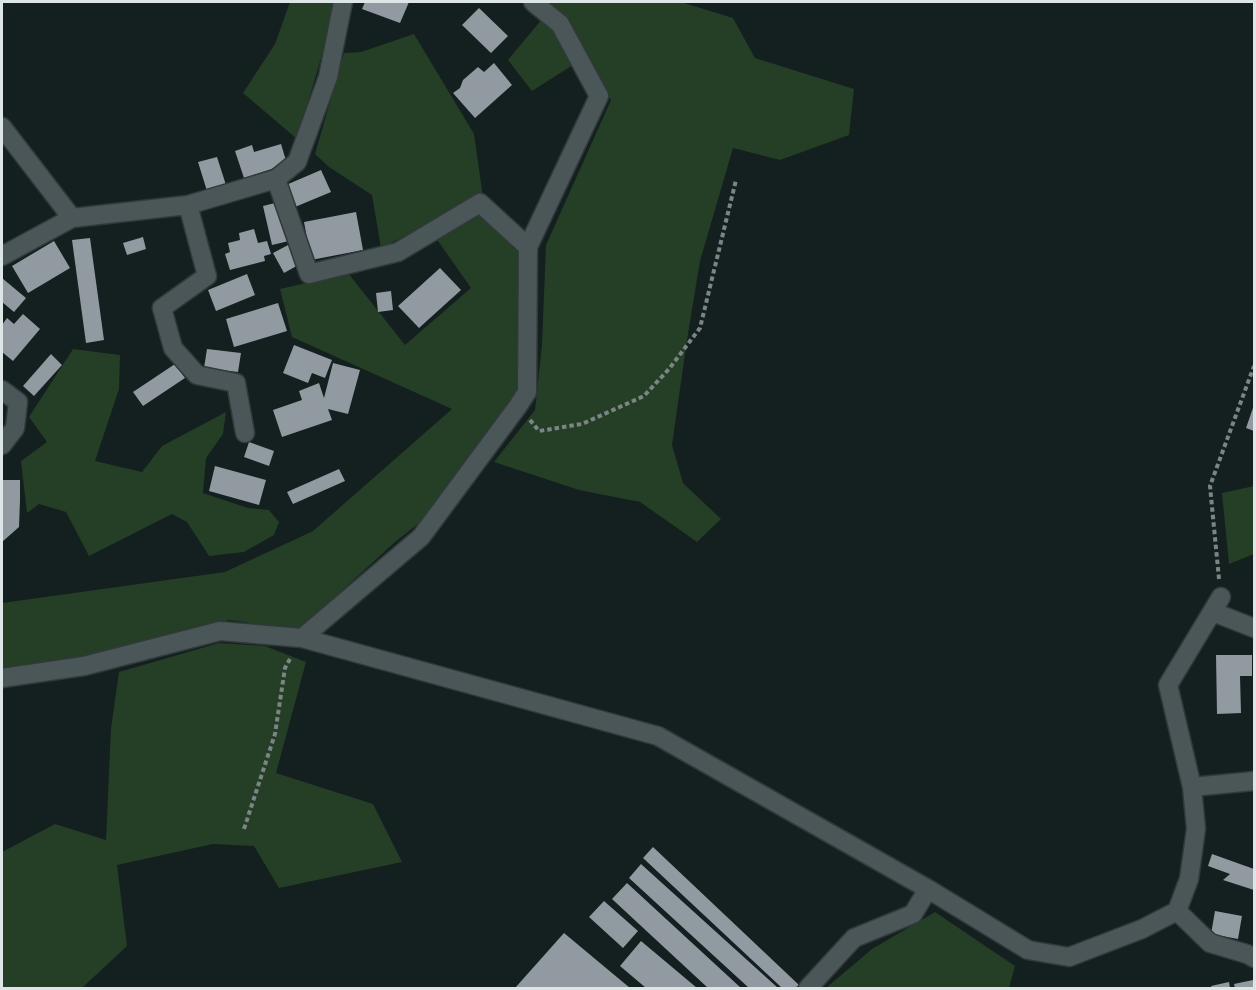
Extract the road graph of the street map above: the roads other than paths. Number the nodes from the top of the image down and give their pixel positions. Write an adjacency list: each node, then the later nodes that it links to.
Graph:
1 (343, 2): 4 (street)
2 (533, 2): 7 (street)
3 (2, 126): 6 (street)
4 (276, 179): 5 (street); 7 (street)
5 (188, 205): 6 (street); 10 (street)
6 (72, 218): 8 (street)
7 (528, 247): 13 (street)
8 (2, 256)
9 (2, 390): 11 (street)
10 (245, 433)
11 (2, 445)
12 (1254, 628): 16 (street)
13 (302, 638): 14 (street); 17 (street)
14 (2, 678)
15 (1254, 781): 16 (street)
16 (1192, 787): 18 (street)
17 (928, 889): 18 (street); 20 (street)
18 (1176, 911): 19 (street)
19 (1254, 958)
20 (808, 988)

